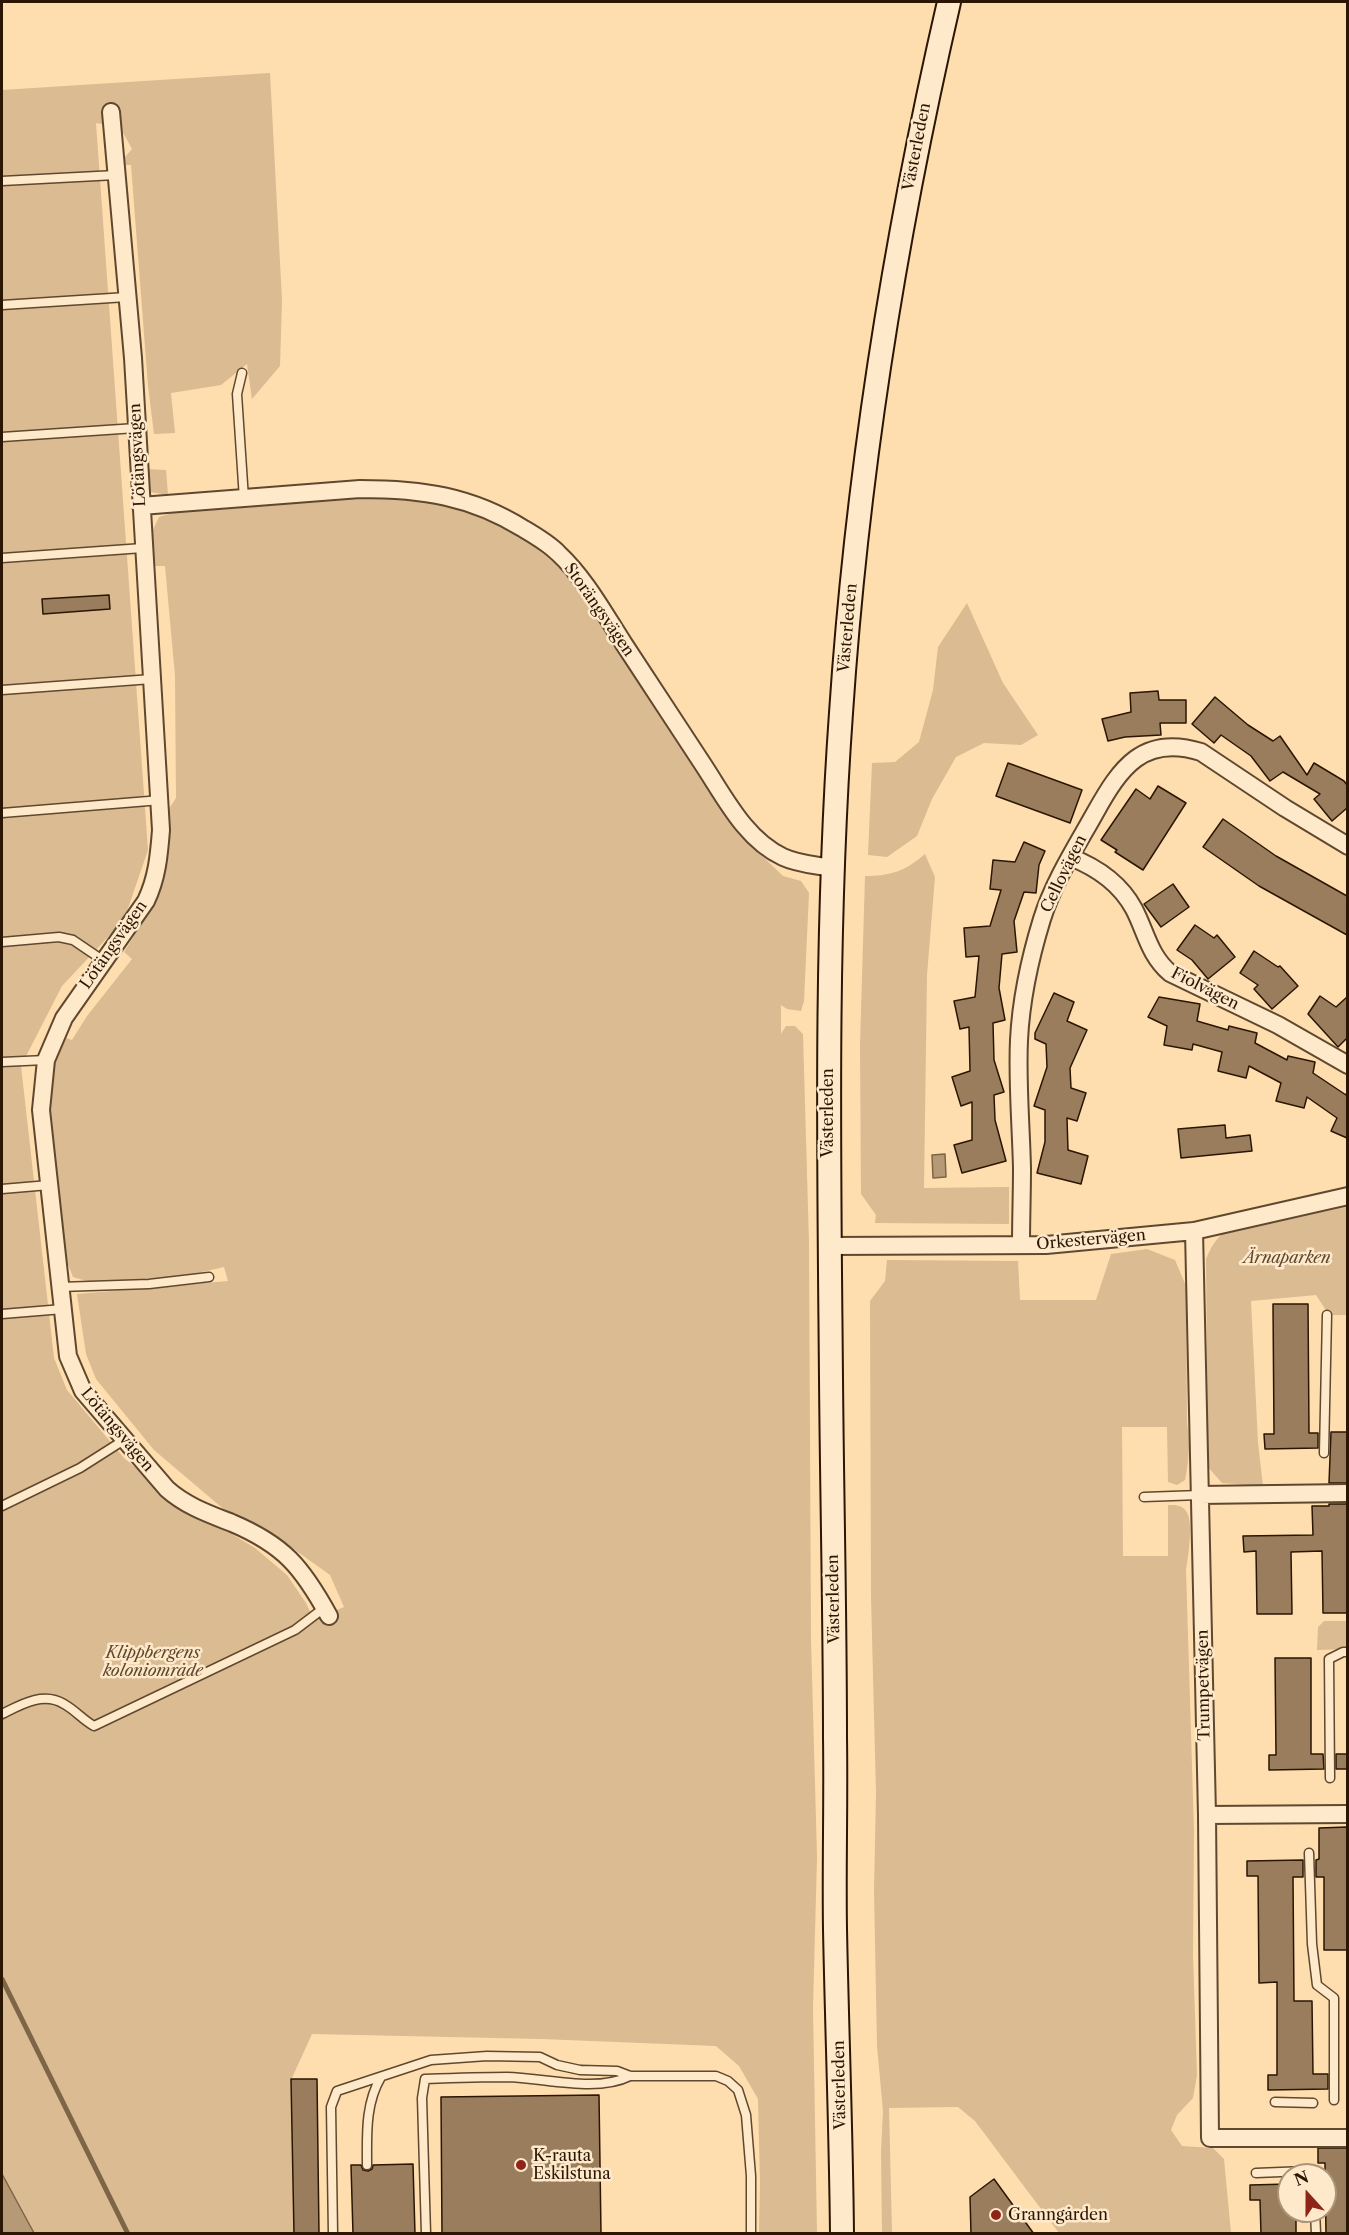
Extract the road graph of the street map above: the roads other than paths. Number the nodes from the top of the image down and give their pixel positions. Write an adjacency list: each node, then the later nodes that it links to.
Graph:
1 (950, 2): 20 (main road, Västerleden)
2 (111, 112): 3 (street, Lötängsvägen)
3 (116, 176): 4 (lane); 5 (street, Lötängsvägen)
4 (2, 181)
5 (127, 297): 6 (lane); 8 (street, Lötängsvägen)
6 (2, 305)
7 (242, 374): 10 (lane)
8 (136, 428): 9 (lane); 11 (street, Lötängsvägen)
9 (2, 437)
10 (244, 499): 11 (street, Storängsvägen); 20 (street, Storängsvägen)
11 (141, 506): 12 (street, Lötängsvägen)
12 (143, 548): 13 (lane); 14 (street, Lötängsvägen)
13 (2, 558)
14 (152, 679): 15 (lane); 16 (street, Lötängsvägen)
15 (2, 690)
16 (161, 800): 17 (lane); 22 (street, Lötängsvägen)
17 (2, 813)
18 (1347, 846): 19 (street, Cellovägen)
19 (1070, 857): 25 (street, Fiolvägen); 30 (street, Cellovägen)
20 (831, 868): 31 (main road, Västerleden)
21 (2, 942): 22 (lane)
22 (104, 961): 23 (street, Lötängsvägen)
23 (46, 1060): 24 (lane); 26 (street, Lötängsvägen)
24 (2, 1062)
25 (1347, 1065)
26 (49, 1185): 27 (lane); 33 (street, Lötängsvägen)
27 (2, 1189)
28 (1347, 1196): 29 (street, Orkestervägen)
29 (1194, 1231): 30 (street, Orkestervägen); 40 (street, Trumpetvägen)
30 (1022, 1245): 31 (street, Orkestervägen)
31 (830, 1246): 62 (main road, Västerleden)
32 (210, 1277): 33 (lane)
33 (60, 1287): 34 (street, Lötängsvägen)
34 (63, 1309): 35 (lane); 37 (street, Lötängsvägen)
35 (2, 1314)
36 (1327, 1315): 38 (lane)
37 (124, 1440): 42 (lane); 43 (street, Lötängsvägen)
38 (1324, 1453)
39 (1347, 1493): 40 (street)
40 (1200, 1495): 41 (lane); 48 (street, Trumpetvägen)
41 (1144, 1497)
42 (2, 1506)
43 (326, 1612): 45 (lane)
44 (1347, 1652): 46 (lane)
45 (2, 1714)
46 (1330, 1778)
47 (1347, 1814): 48 (street)
48 (1207, 1815): 55 (street, Trumpetvägen)
49 (1309, 1853): 52 (lane)
50 (630, 2076): 51 (lane); 60 (lane); 61 (lane)
51 (381, 2078): 56 (lane); 59 (lane)
52 (1334, 2100)
53 (1275, 2102): 54 (lane)
54 (1313, 2103)
55 (1347, 2138)
56 (367, 2165)
57 (1256, 2173): 58 (lane)
58 (1277, 2173)
59 (333, 2234)
60 (426, 2234)
61 (751, 2234)
62 (842, 2234)

